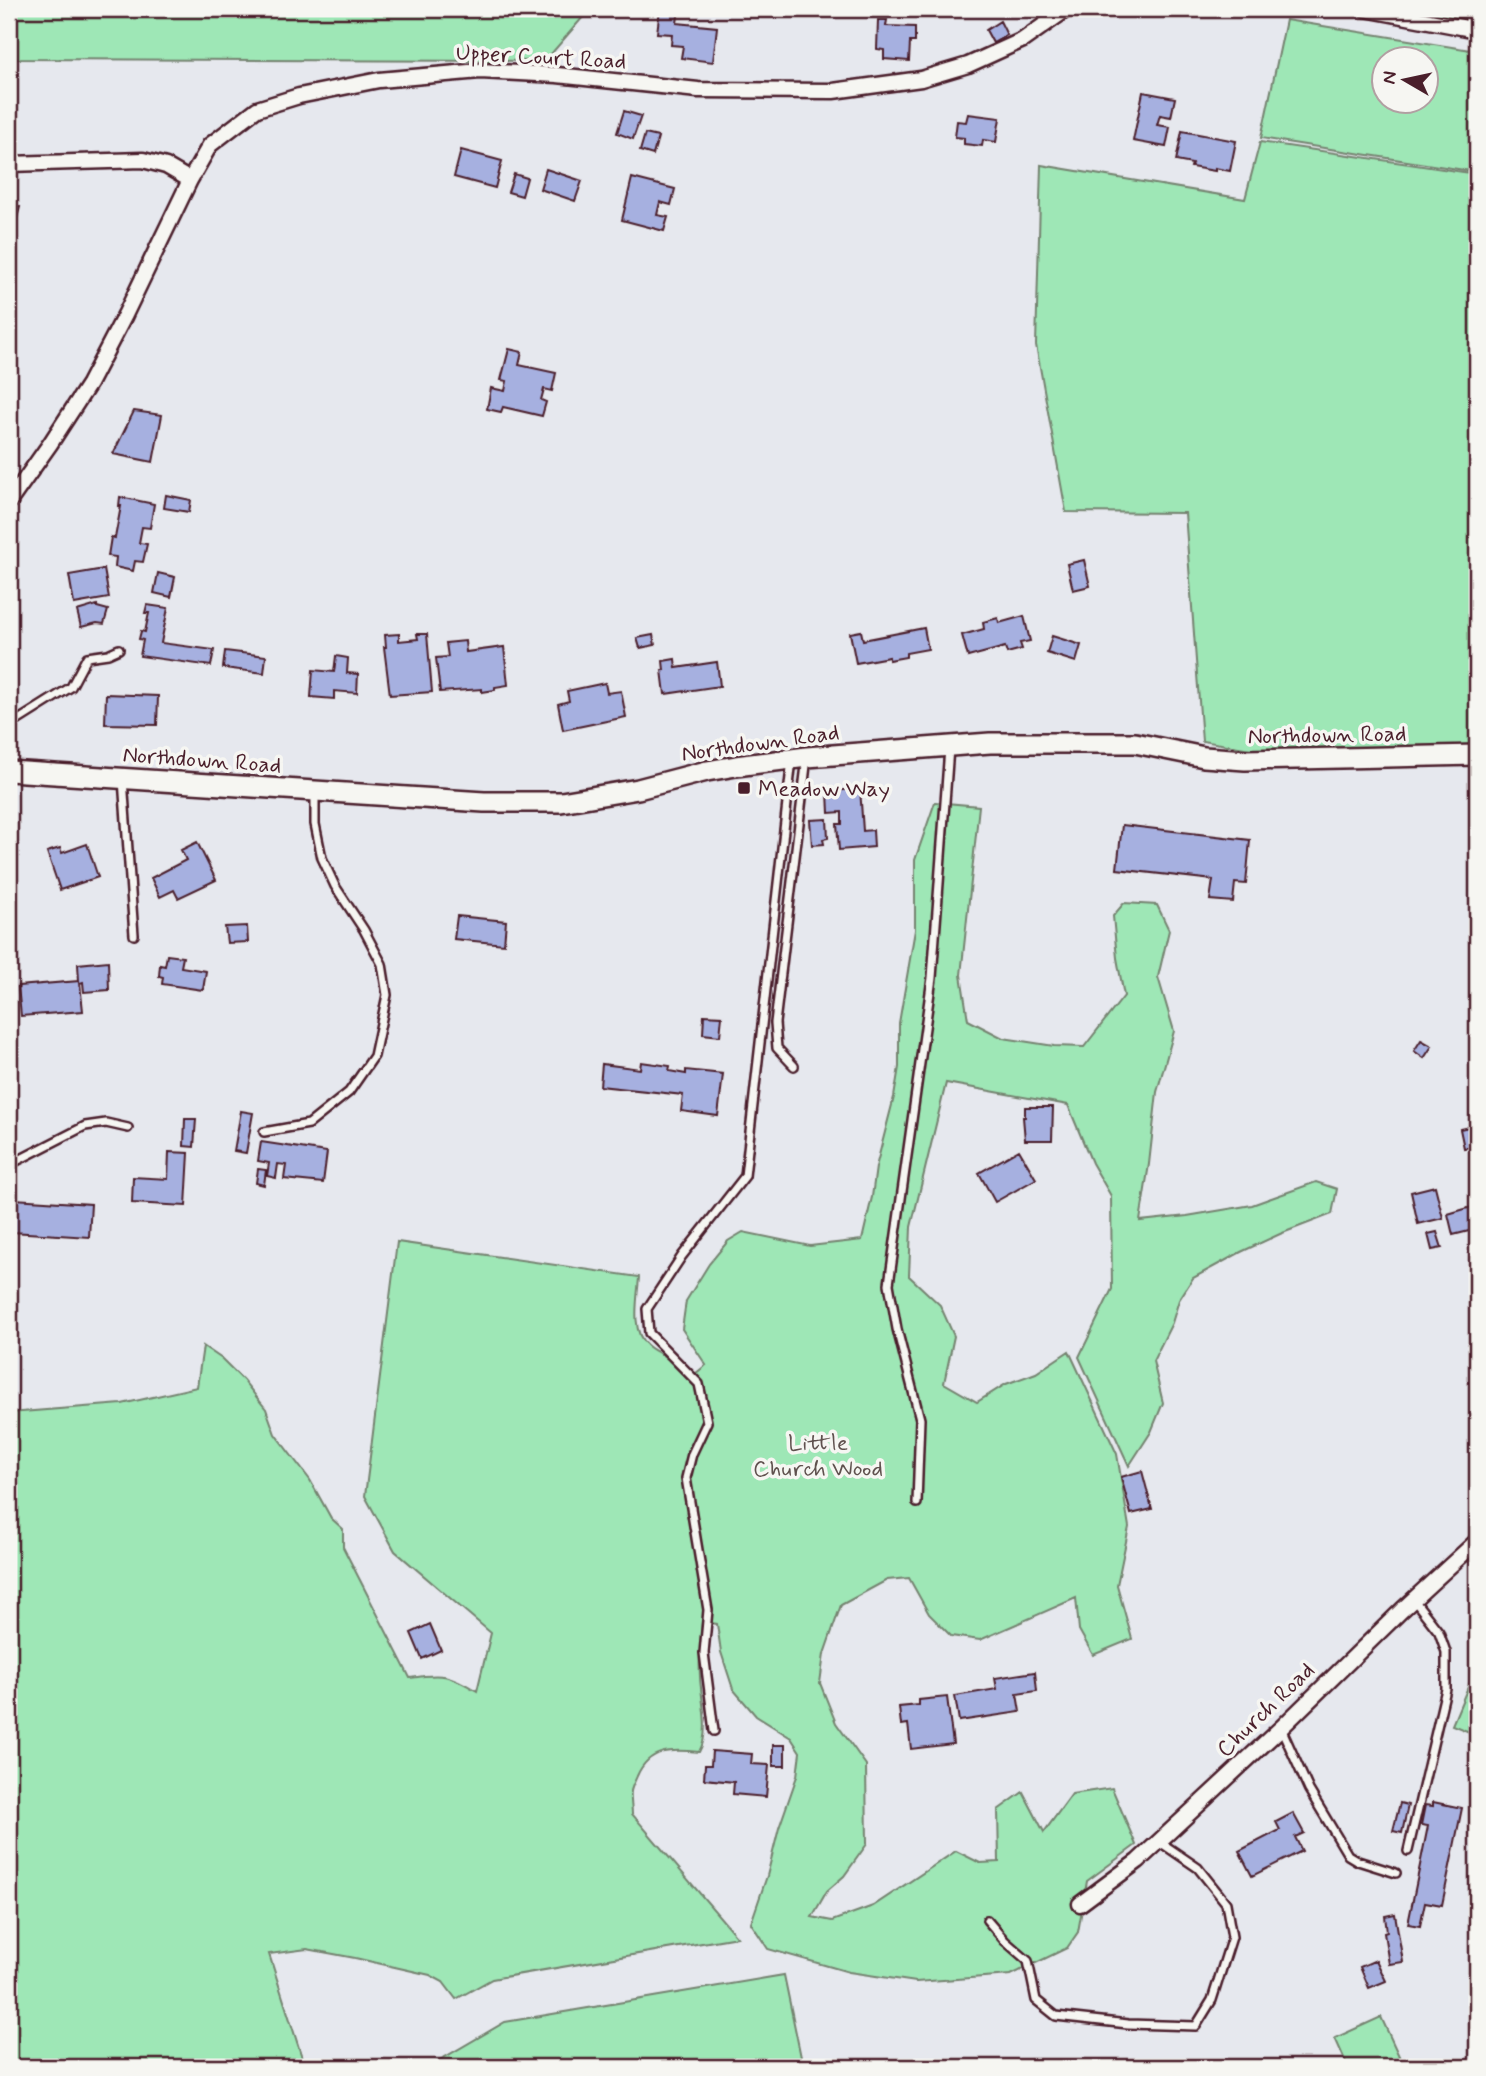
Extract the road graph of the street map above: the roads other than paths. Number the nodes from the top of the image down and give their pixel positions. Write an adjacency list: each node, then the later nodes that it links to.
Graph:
1 (1068, 9): 5 (street, Upper Court Road)
2 (1365, 9): 3 (street)
3 (1477, 30)
4 (9, 164): 5 (street)
5 (190, 180): 6 (street, Upper Court Road)
6 (9, 502)
7 (119, 649): 8 (lane)
8 (9, 726)
9 (949, 746): 10 (street, Northdown Road); 11 (street, Northdown Road); 20 (lane)
10 (1477, 755)
11 (800, 758): 14 (street, Northdown Road); 16 (lane); 24 (lane)
12 (9, 771): 13 (street, Northdown Road)
13 (123, 778): 14 (street, Northdown Road); 15 (lane)
14 (315, 791): 18 (lane)
15 (134, 935)
16 (794, 1066)
17 (128, 1128): 19 (lane)
18 (264, 1132)
19 (9, 1165)
20 (916, 1503)
21 (1477, 1541): 22 (street, Church Road)
22 (1413, 1600): 23 (street, Church Road); 26 (lane)
23 (1281, 1728): 25 (street, Church Road); 27 (lane)
24 (714, 1731)
25 (1159, 1841): 28 (street, Church Road); 29 (lane)
26 (1408, 1851)
27 (1396, 1873)
28 (1080, 1904)
29 (987, 1920)

